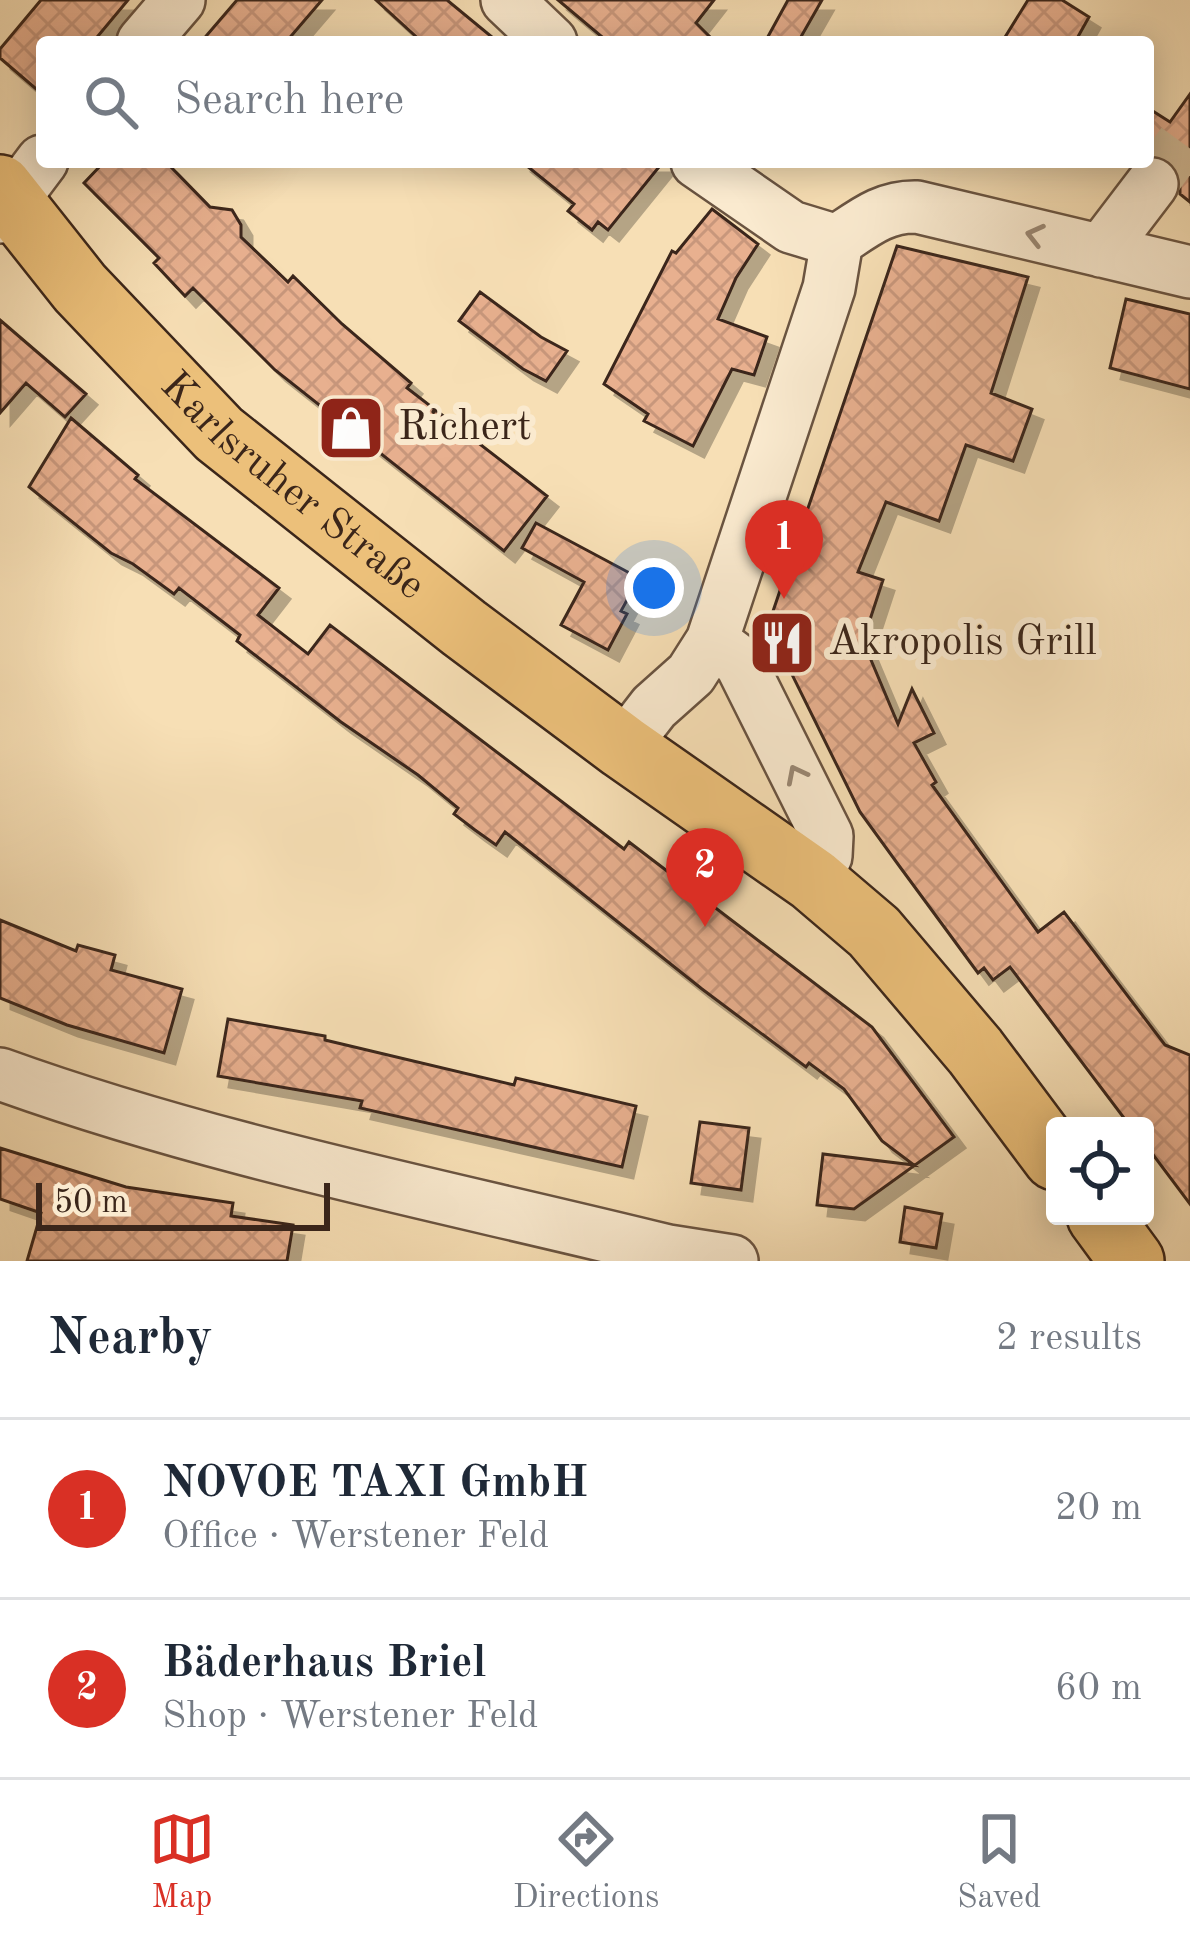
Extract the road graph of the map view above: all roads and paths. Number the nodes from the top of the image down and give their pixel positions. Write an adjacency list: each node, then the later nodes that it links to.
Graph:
1 (179, 0): 3 (street)
2 (507, 0): 4 (street)
3 (148, 36)
4 (545, 36)
5 (706, 168): 8 (street)
6 (1152, 184): 9 (street)
7 (13, 192): 12 (main road, Karlsruher Straße)
8 (837, 241): 9 (street, one-way to 8); 11 (street)
9 (1101, 251): 10 (street)
10 (1190, 272)
11 (712, 641): 12 (street); 13 (street, one-way to 11)
12 (623, 747): 13 (main road, Karlsruher Straße)
13 (813, 880): 15 (main road, Karlsruher Straße)
14 (0, 1074): 16 (street)
15 (1046, 1146)
16 (732, 1261)

